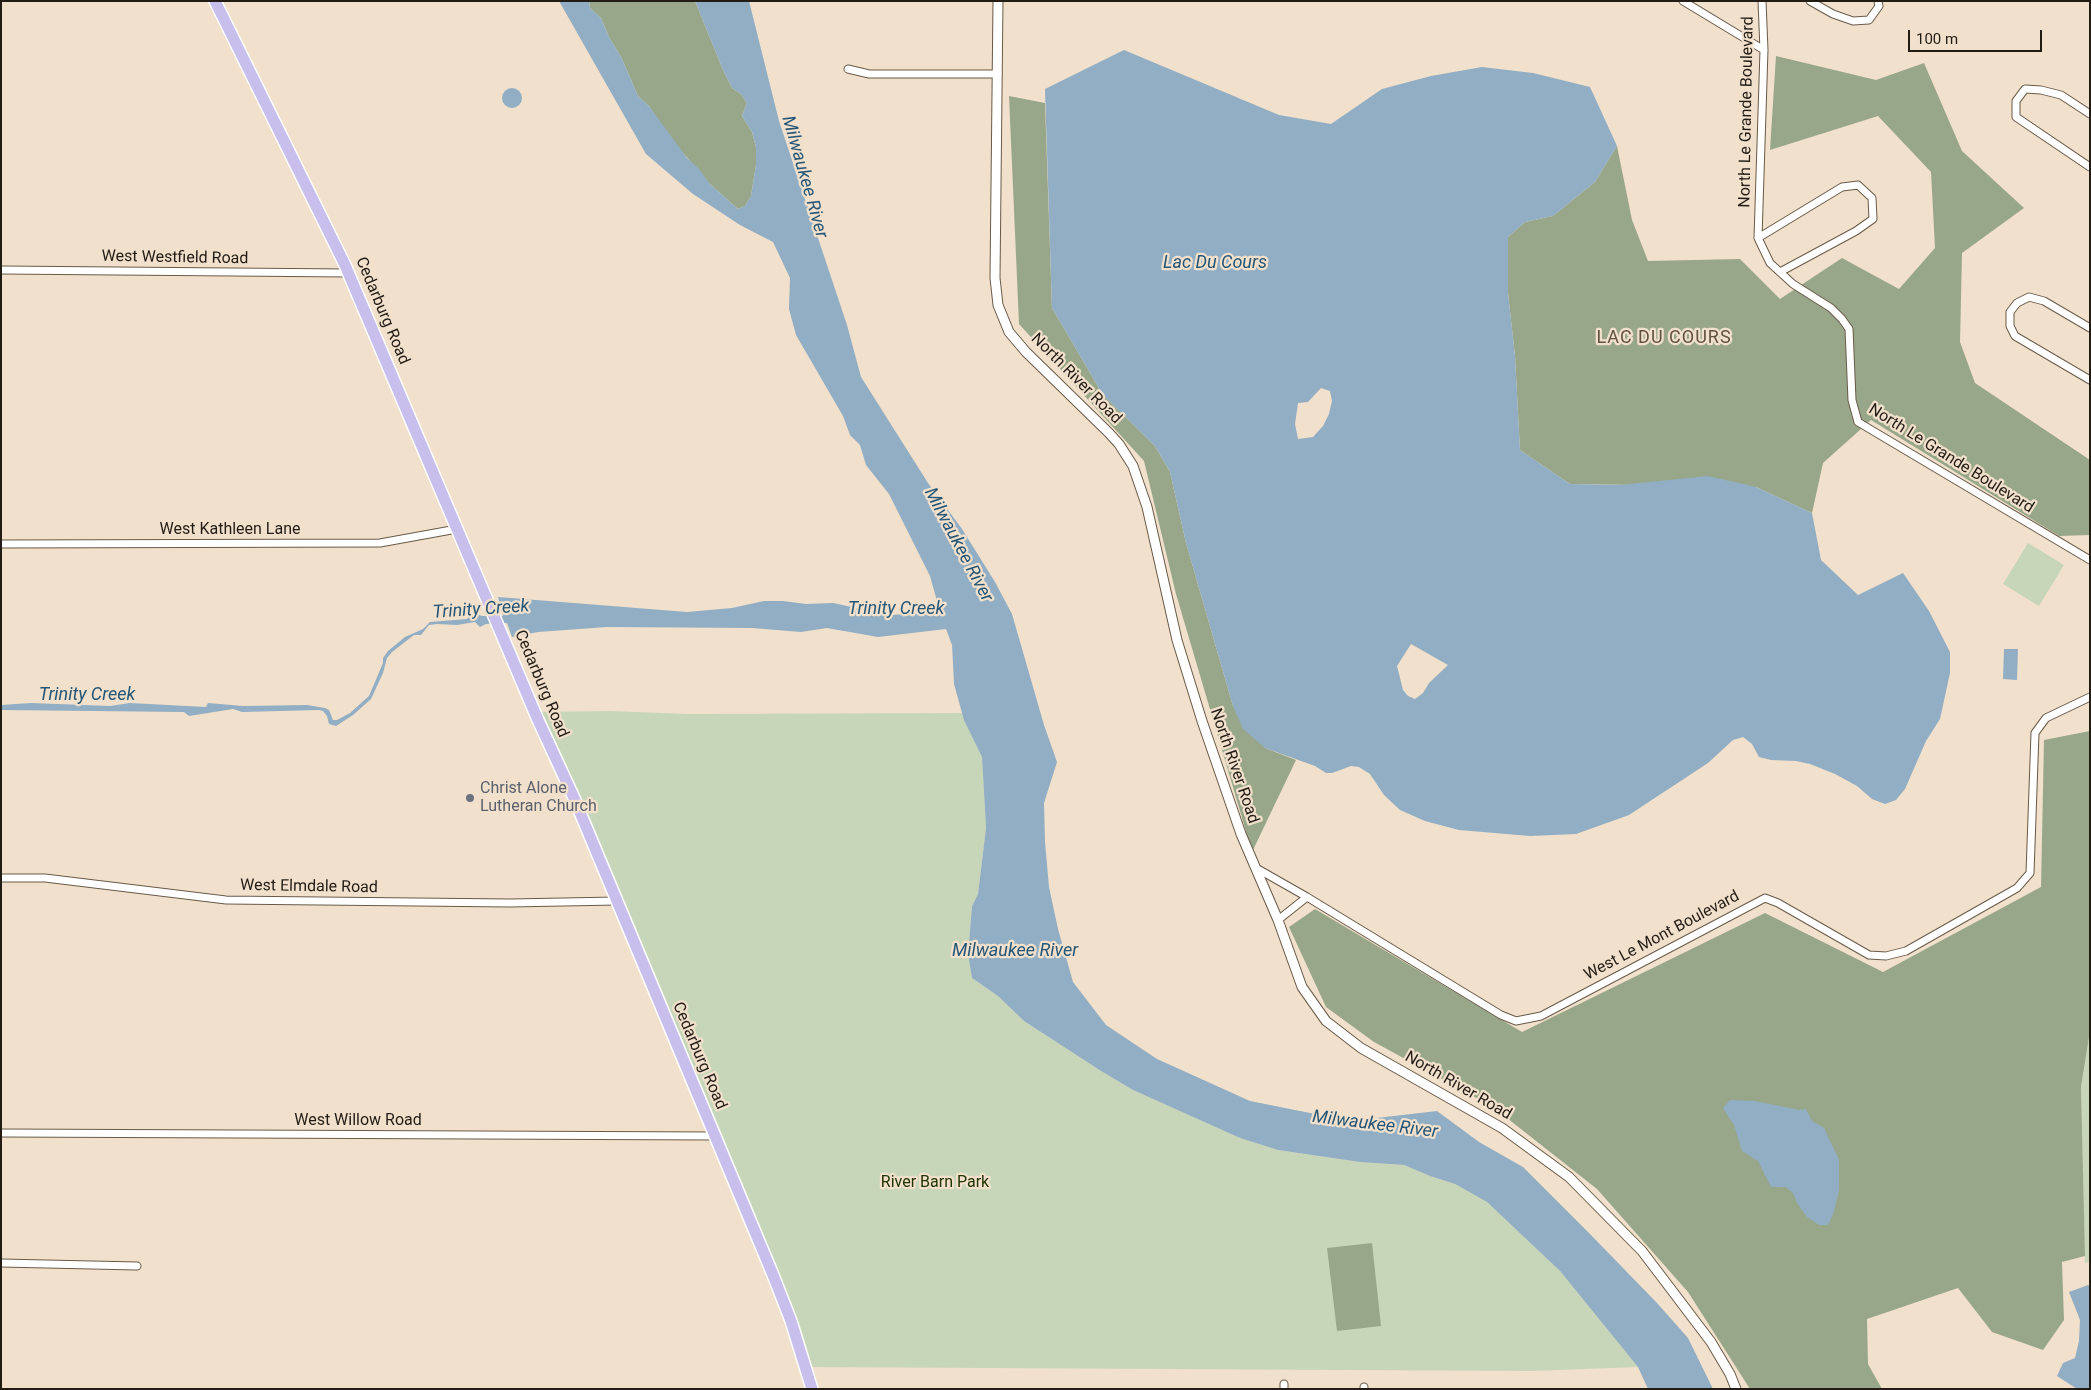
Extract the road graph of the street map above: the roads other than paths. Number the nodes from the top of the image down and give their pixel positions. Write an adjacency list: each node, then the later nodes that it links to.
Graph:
1 (215, 1): 15 (main road, Cedarburg Road)
2 (998, 1): 9 (street, North River Road)
3 (1683, 1): 7 (street)
4 (1762, 1): 7 (street, North Le Grande Boulevard)
5 (1810, 1): 6 (street)
6 (1878, 1)
7 (1764, 50): 12 (street, North Le Grande Boulevard)
8 (848, 69): 9 (street)
9 (998, 74): 22 (street, North River Road)
10 (2090, 114): 11 (street)
11 (2090, 167)
12 (1758, 238): 14 (street, North Le Grande Boulevard); 14 (street)
13 (1, 270): 15 (street, West Westfield Road)
14 (1780, 272): 20 (street, North Le Grande Boulevard)
15 (348, 273): 18 (main road, Cedarburg Road)
16 (2090, 328): 17 (street)
17 (2090, 380)
18 (457, 529): 19 (street, West Kathleen Lane); 25 (main road, Cedarburg Road)
19 (1, 544)
20 (2090, 560)
21 (2090, 697): 24 (street, West Le Mont Boulevard)
22 (1256, 868): 24 (street, West Le Mont Boulevard); 26 (street, North River Road)
23 (1, 878): 25 (street, West Elmdale Road)
24 (1307, 897): 26 (street)
25 (617, 901): 28 (main road, Cedarburg Road)
26 (1278, 920): 32 (street, North River Road)
27 (1, 1133): 28 (street, West Willow Road)
28 (715, 1136): 31 (main road, Cedarburg Road)
29 (1, 1263): 30 (street)
30 (137, 1266)
31 (812, 1389)
32 (1736, 1389)

